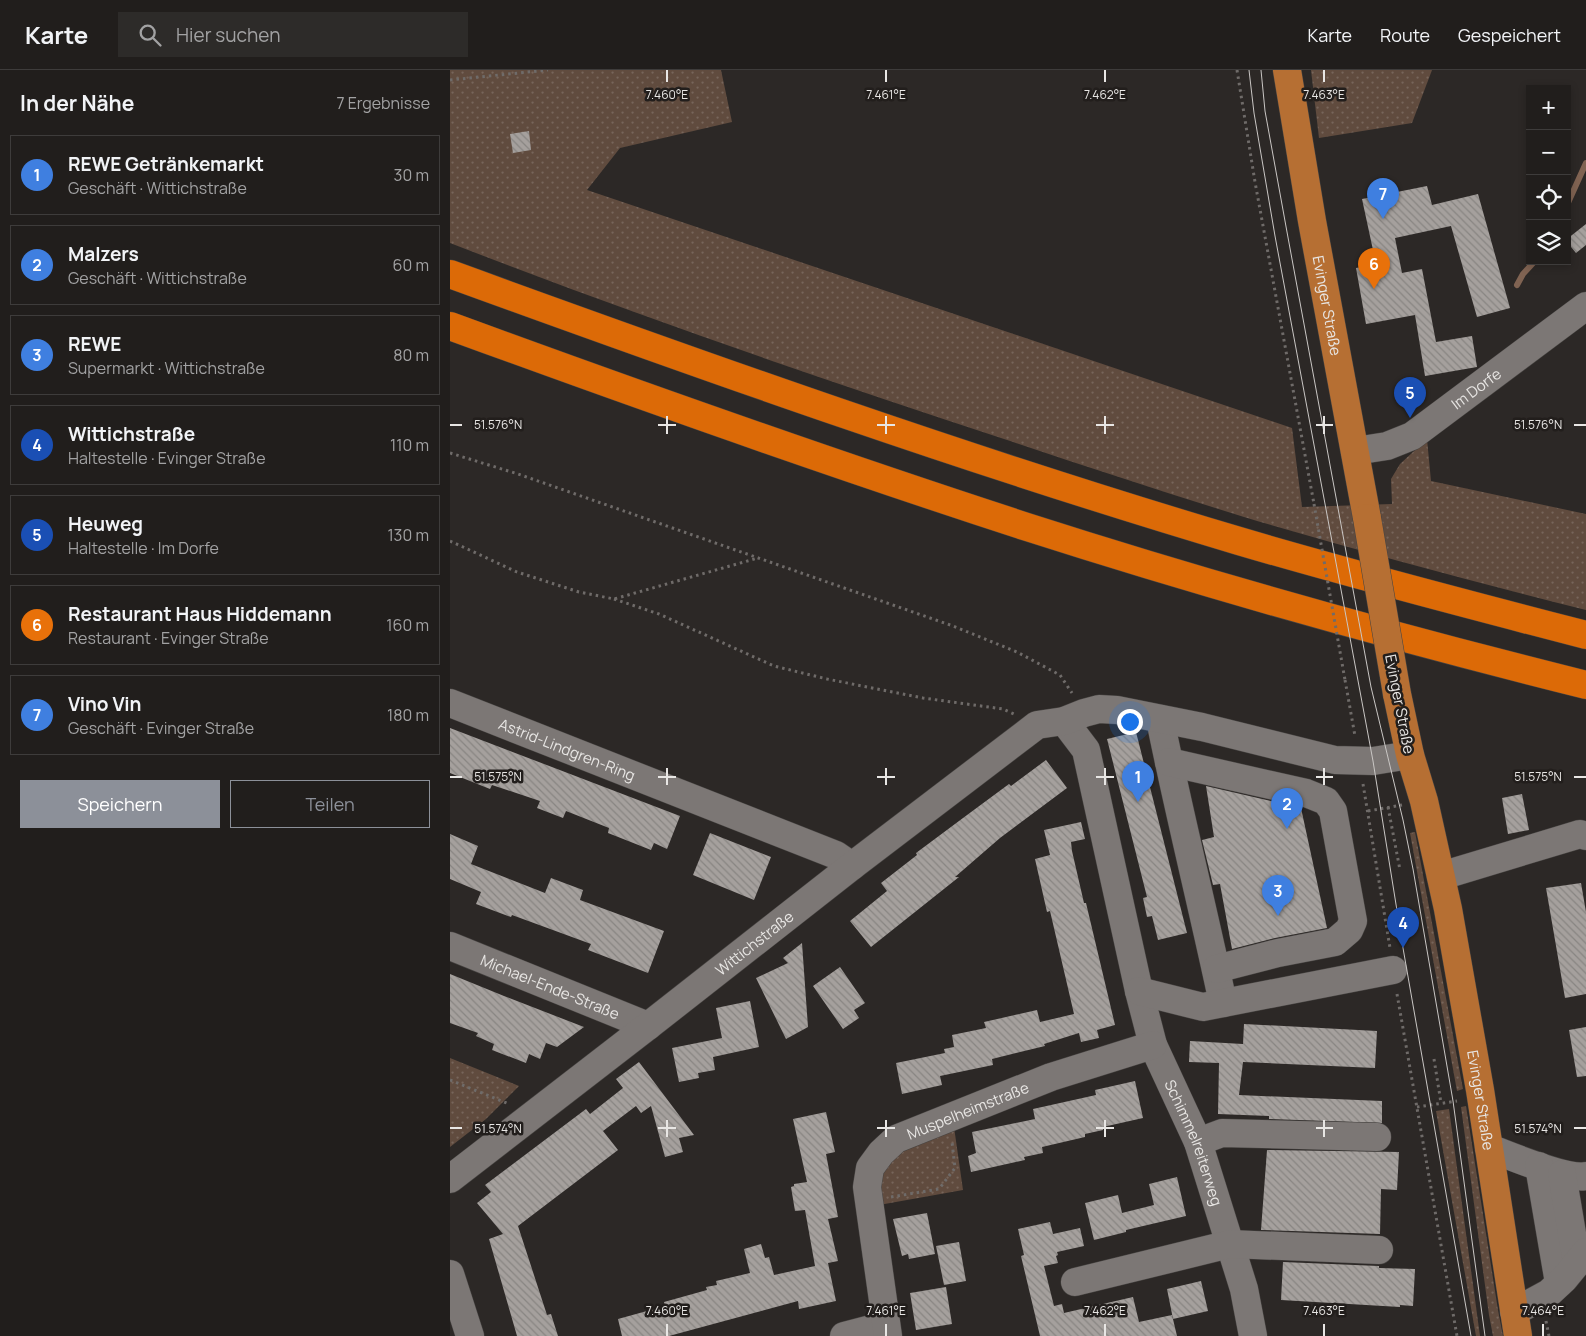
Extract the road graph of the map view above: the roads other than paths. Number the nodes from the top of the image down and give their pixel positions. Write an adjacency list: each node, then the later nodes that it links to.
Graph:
1 (1287, 70): 5 (main road, Evinger Straße)
2 (450, 274): 6 (highway)
3 (1586, 306): 5 (street, Im Dorfe)
4 (450, 326): 7 (highway)
5 (1355, 451): 11 (main road, Evinger Straße, bridge)
6 (1586, 635)
7 (1586, 684)
8 (450, 703): 14 (street, Astrid-Lindgren-Ring)
9 (1160, 719): 10 (street, Wittichstraße); 11 (street, Wittichstraße); 12 (street)
10 (1064, 721): 14 (street, Wittichstraße); 19 (street)
11 (1410, 755): 15 (main road, Evinger Straße)
12 (1169, 762): 17 (street); 17 (street)
13 (1586, 836): 15 (street)
14 (852, 866): 21 (street, Wittichstraße)
15 (1441, 876): 25 (main road, Evinger Straße)
16 (450, 946): 21 (street, Michael-Ende-Straße)
17 (1216, 969): 20 (street)
18 (1393, 970): 20 (street)
19 (1139, 991): 20 (street); 22 (street)
20 (1224, 1003)
21 (648, 1026): 27 (street, Wittichstraße)
22 (1153, 1045): 24 (street, Schimmelreiterweg); 35 (street, Muspelheimstraße)
23 (1377, 1138): 24 (street)
24 (1198, 1142): 29 (street, Schimmelreiterweg)
25 (1489, 1148): 26 (street); 34 (main road, Evinger Straße)
26 (1567, 1173): 28 (street); 31 (street)
27 (450, 1179)
28 (1586, 1214)
29 (1230, 1244): 30 (street); 33 (street); 38 (street, Schimmelreiterweg)
30 (1379, 1250)
31 (1574, 1270): 34 (street)
32 (450, 1274): 36 (street)
33 (1075, 1282)
34 (1516, 1324)
35 (887, 1330): 37 (street)
36 (470, 1336)
37 (844, 1336)
38 (1253, 1336)

